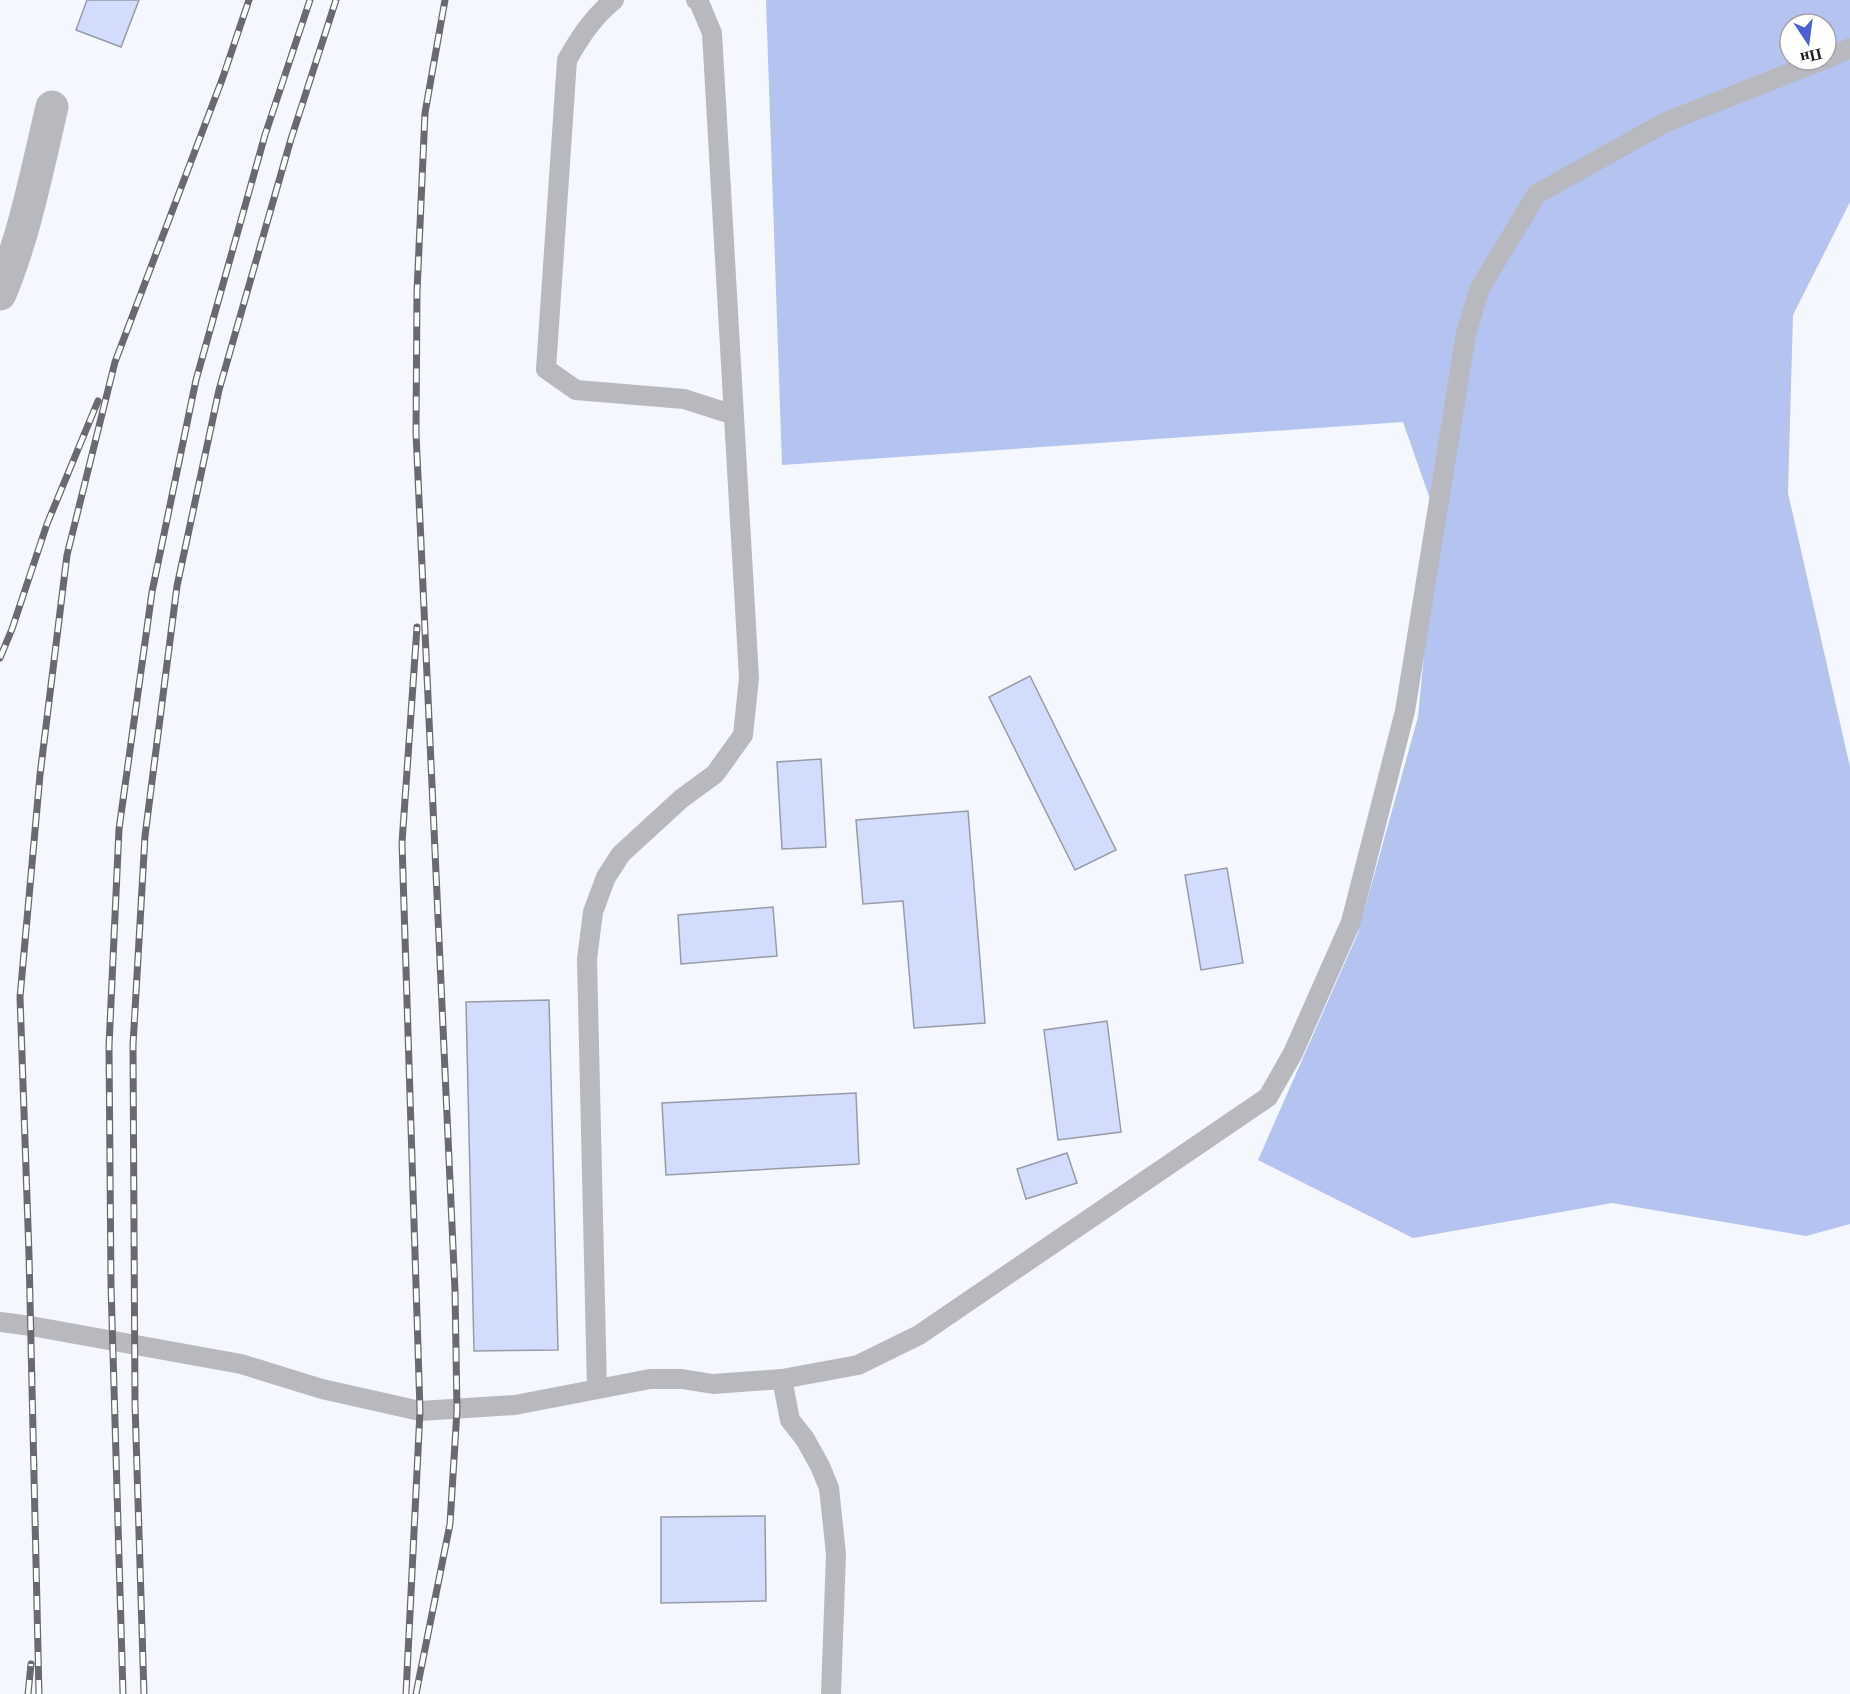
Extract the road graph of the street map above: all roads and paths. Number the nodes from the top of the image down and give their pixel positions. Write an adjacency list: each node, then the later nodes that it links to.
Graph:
1 (614, 0): 6 (lane)
2 (696, 0): 6 (lane)
3 (1792, 72): 8 (lane)
4 (52, 107): 5 (street)
5 (0, 294)
6 (734, 415): 9 (lane)
7 (0, 1322): 9 (lane)
8 (782, 1379): 9 (lane); 10 (lane)
9 (597, 1389)
10 (831, 1694)

